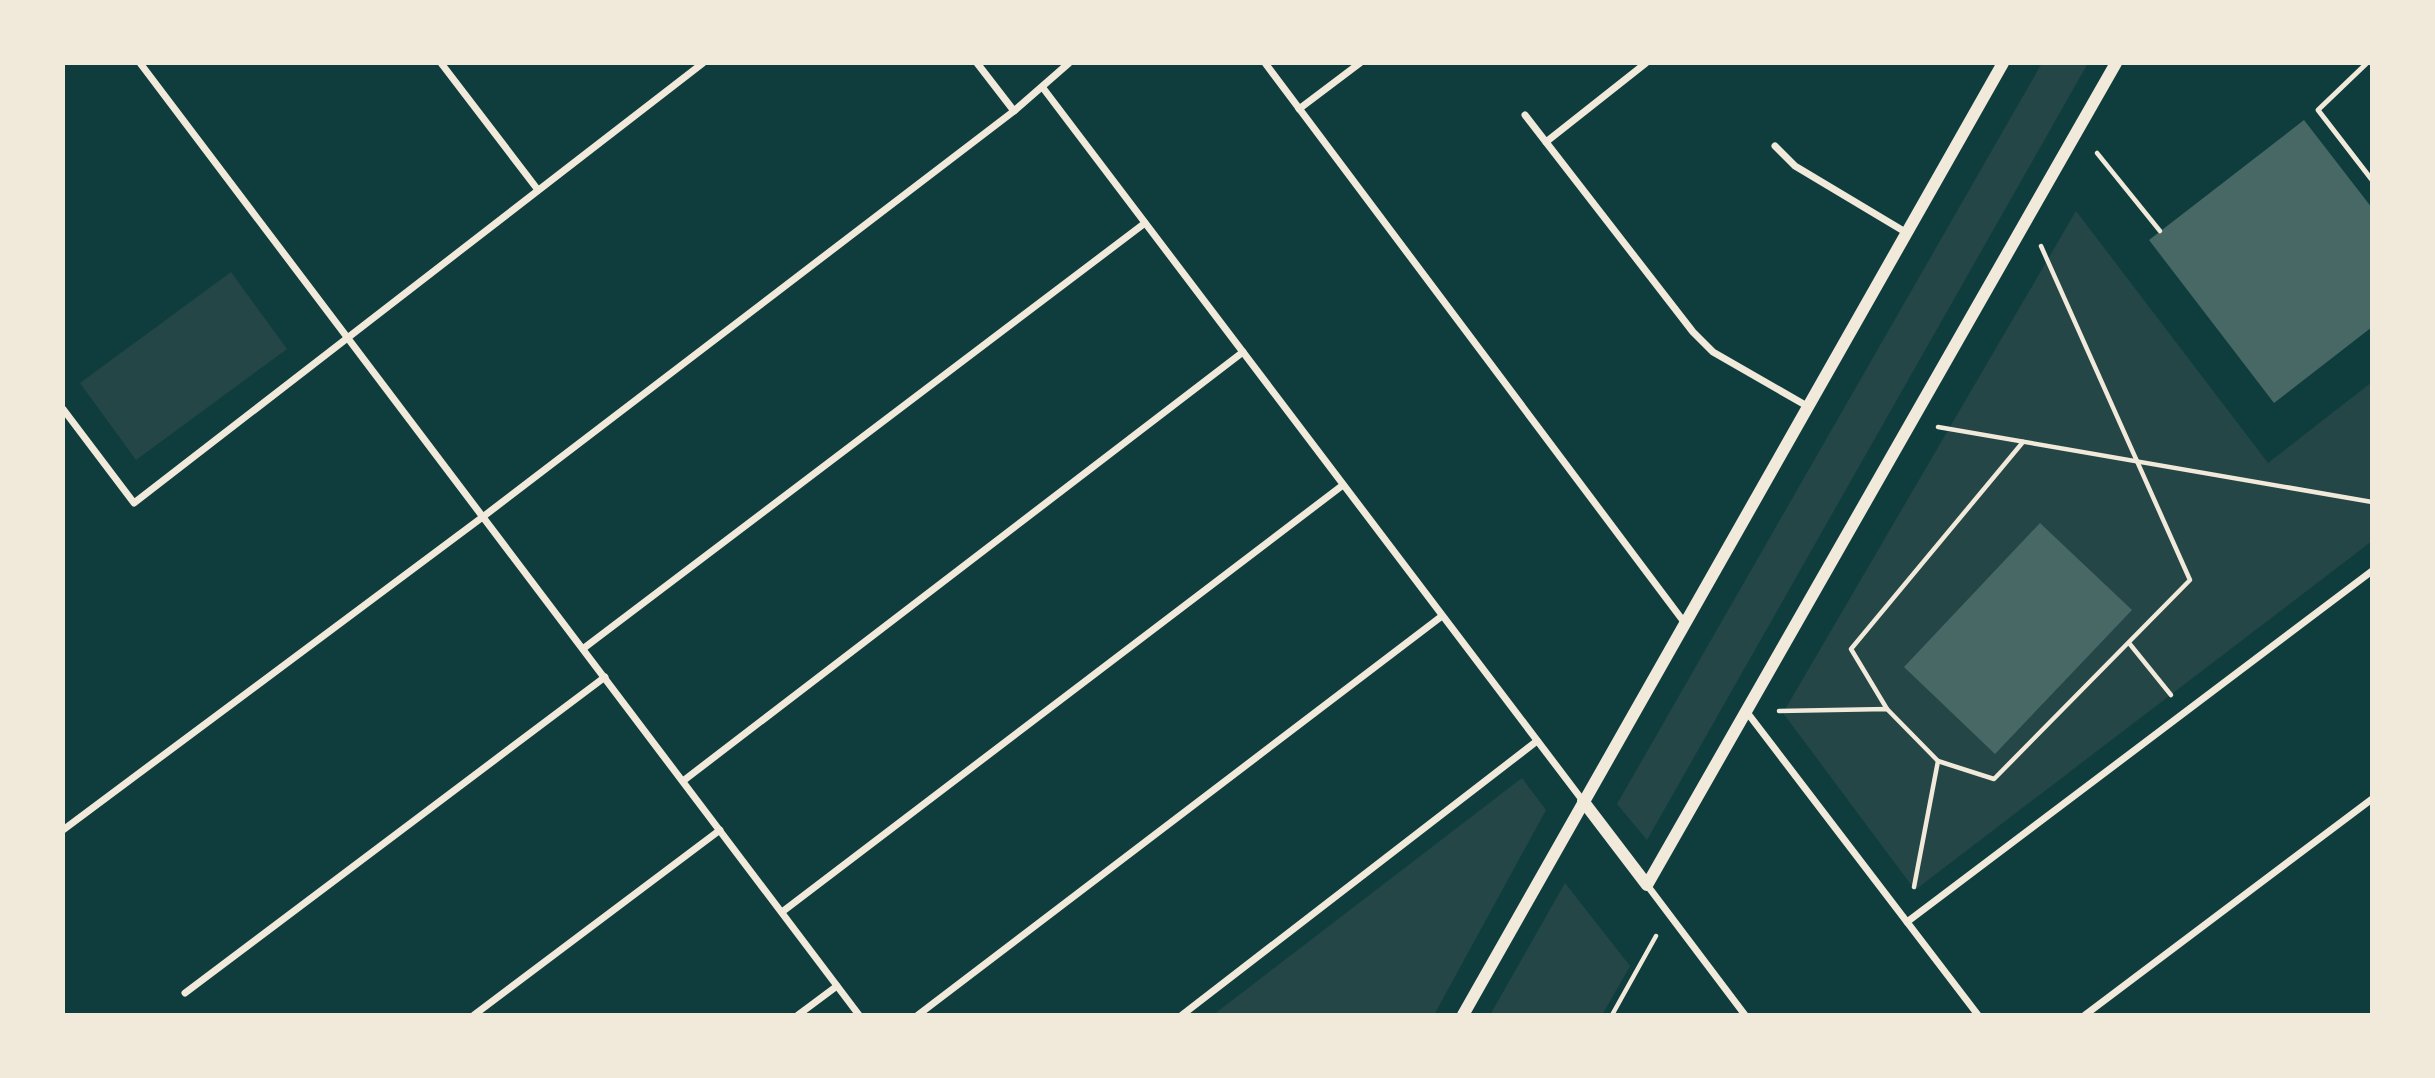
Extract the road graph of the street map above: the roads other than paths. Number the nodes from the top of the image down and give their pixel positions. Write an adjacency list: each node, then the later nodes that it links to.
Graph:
1 (140, 63): 22 (street)
2 (442, 63): 19 (street)
3 (702, 63): 19 (street)
4 (977, 63): 14 (street)
5 (1069, 63): 12 (street)
6 (1265, 63): 13 (street)
7 (1360, 63): 13 (street)
8 (1646, 63): 16 (street)
9 (2003, 63): 21 (street)
10 (2116, 63): 33 (street)
11 (2367, 63): 18 (lane)
12 (1043, 89): 14 (street); 20 (street)
13 (1299, 109): 30 (street)
14 (1014, 111): 27 (street)
15 (1525, 115): 16 (street)
16 (1546, 142): 24 (street)
17 (1775, 146): 21 (street)
18 (2372, 180)
19 (538, 190): 22 (street)
20 (1145, 223): 23 (street); 31 (street)
21 (1907, 233): 24 (street)
22 (348, 337): 25 (street); 27 (street)
23 (1243, 352): 26 (street); 35 (street)
24 (1807, 406): 30 (street)
25 (63, 409)
26 (1343, 485): 29 (street); 41 (street)
27 (484, 516): 31 (street); 38 (street)
28 (2372, 571): 42 (street)
29 (1443, 616): 34 (street); 48 (street)
30 (1684, 622): 37 (street)
31 (584, 648): 32 (street)
32 (605, 677): 35 (street); 44 (street)
33 (1746, 711): 40 (street); 42 (street)
34 (1537, 741): 37 (street); 49 (street)
35 (683, 781): 39 (street)
36 (2372, 799): 53 (street)
37 (1583, 801): 40 (street); 50 (street)
38 (63, 830)
39 (720, 830): 41 (street); 45 (street)
40 (1647, 885): 51 (street)
41 (782, 912): 43 (street)
42 (1907, 922): 52 (street)
43 (837, 986): 46 (street); 47 (street)
44 (185, 993)
45 (474, 1015)
46 (798, 1015)
47 (859, 1015)
48 (918, 1015)
49 (1182, 1015)
50 (1463, 1015)
51 (1745, 1015)
52 (1978, 1015)
53 (2085, 1015)

